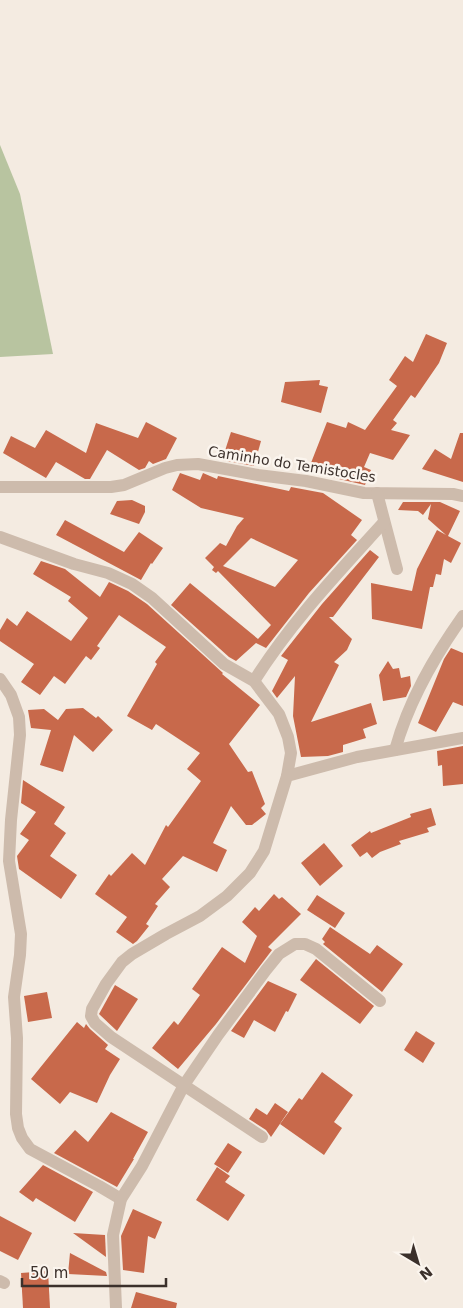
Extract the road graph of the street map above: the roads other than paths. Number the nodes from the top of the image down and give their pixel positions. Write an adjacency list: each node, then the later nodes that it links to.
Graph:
1 (0, 487): 2 (street, Caminho do Temistocles)
2 (377, 493): 3 (street, Caminho do Temistocles); 4 (street)
3 (463, 496)
4 (384, 522): 6 (street); 9 (street)
5 (0, 537): 9 (street)
6 (397, 569)
7 (463, 616): 11 (street)
8 (0, 679): 16 (street)
9 (254, 681): 12 (street)
10 (463, 738): 11 (street)
11 (395, 750): 12 (street)
12 (287, 776): 14 (street)
13 (380, 1001): 14 (street)
14 (184, 1085): 15 (street); 16 (street)
15 (262, 1137)
16 (121, 1199): 17 (street)
17 (116, 1308)

